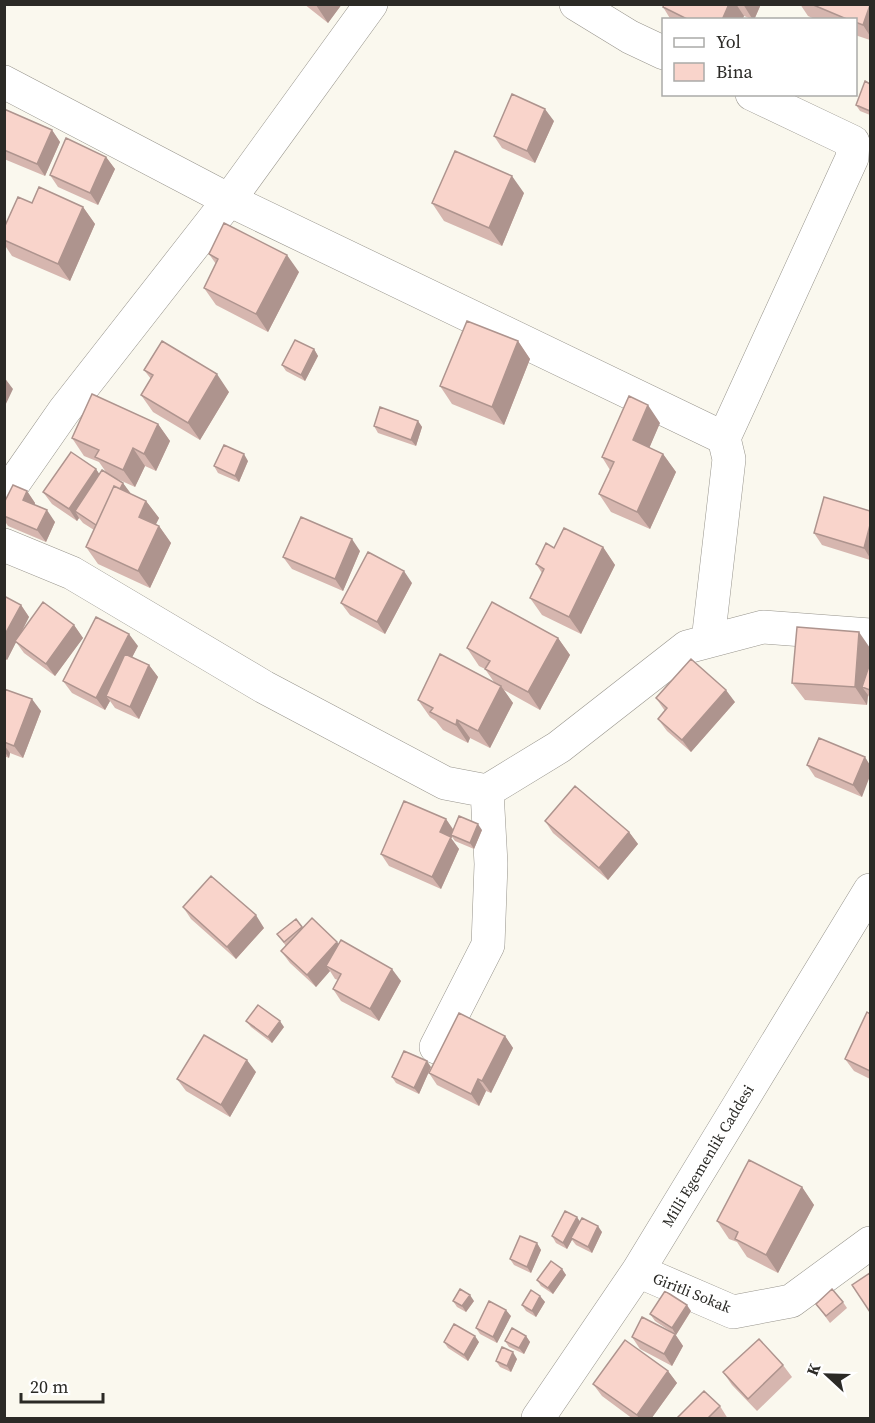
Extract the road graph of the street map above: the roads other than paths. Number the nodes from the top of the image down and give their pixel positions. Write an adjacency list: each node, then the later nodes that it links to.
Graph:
1 (371, 4): 6 (street)
2 (576, 4): 3 (street)
3 (662, 53)
4 (4, 82): 6 (street)
5 (756, 96): 7 (street)
6 (229, 200): 7 (street); 8 (street)
7 (724, 438): 11 (street)
8 (4, 497)
9 (4, 545): 12 (street)
10 (870, 635): 11 (street)
11 (708, 641): 12 (street)
12 (487, 791): 14 (street)
13 (870, 890): 16 (street, Milli Egemenlik Caddesi)
14 (436, 1047)
15 (870, 1243): 16 (street, Giritli Sokak)
16 (638, 1271): 17 (street, Milli Egemenlik Caddesi)
17 (538, 1419)

